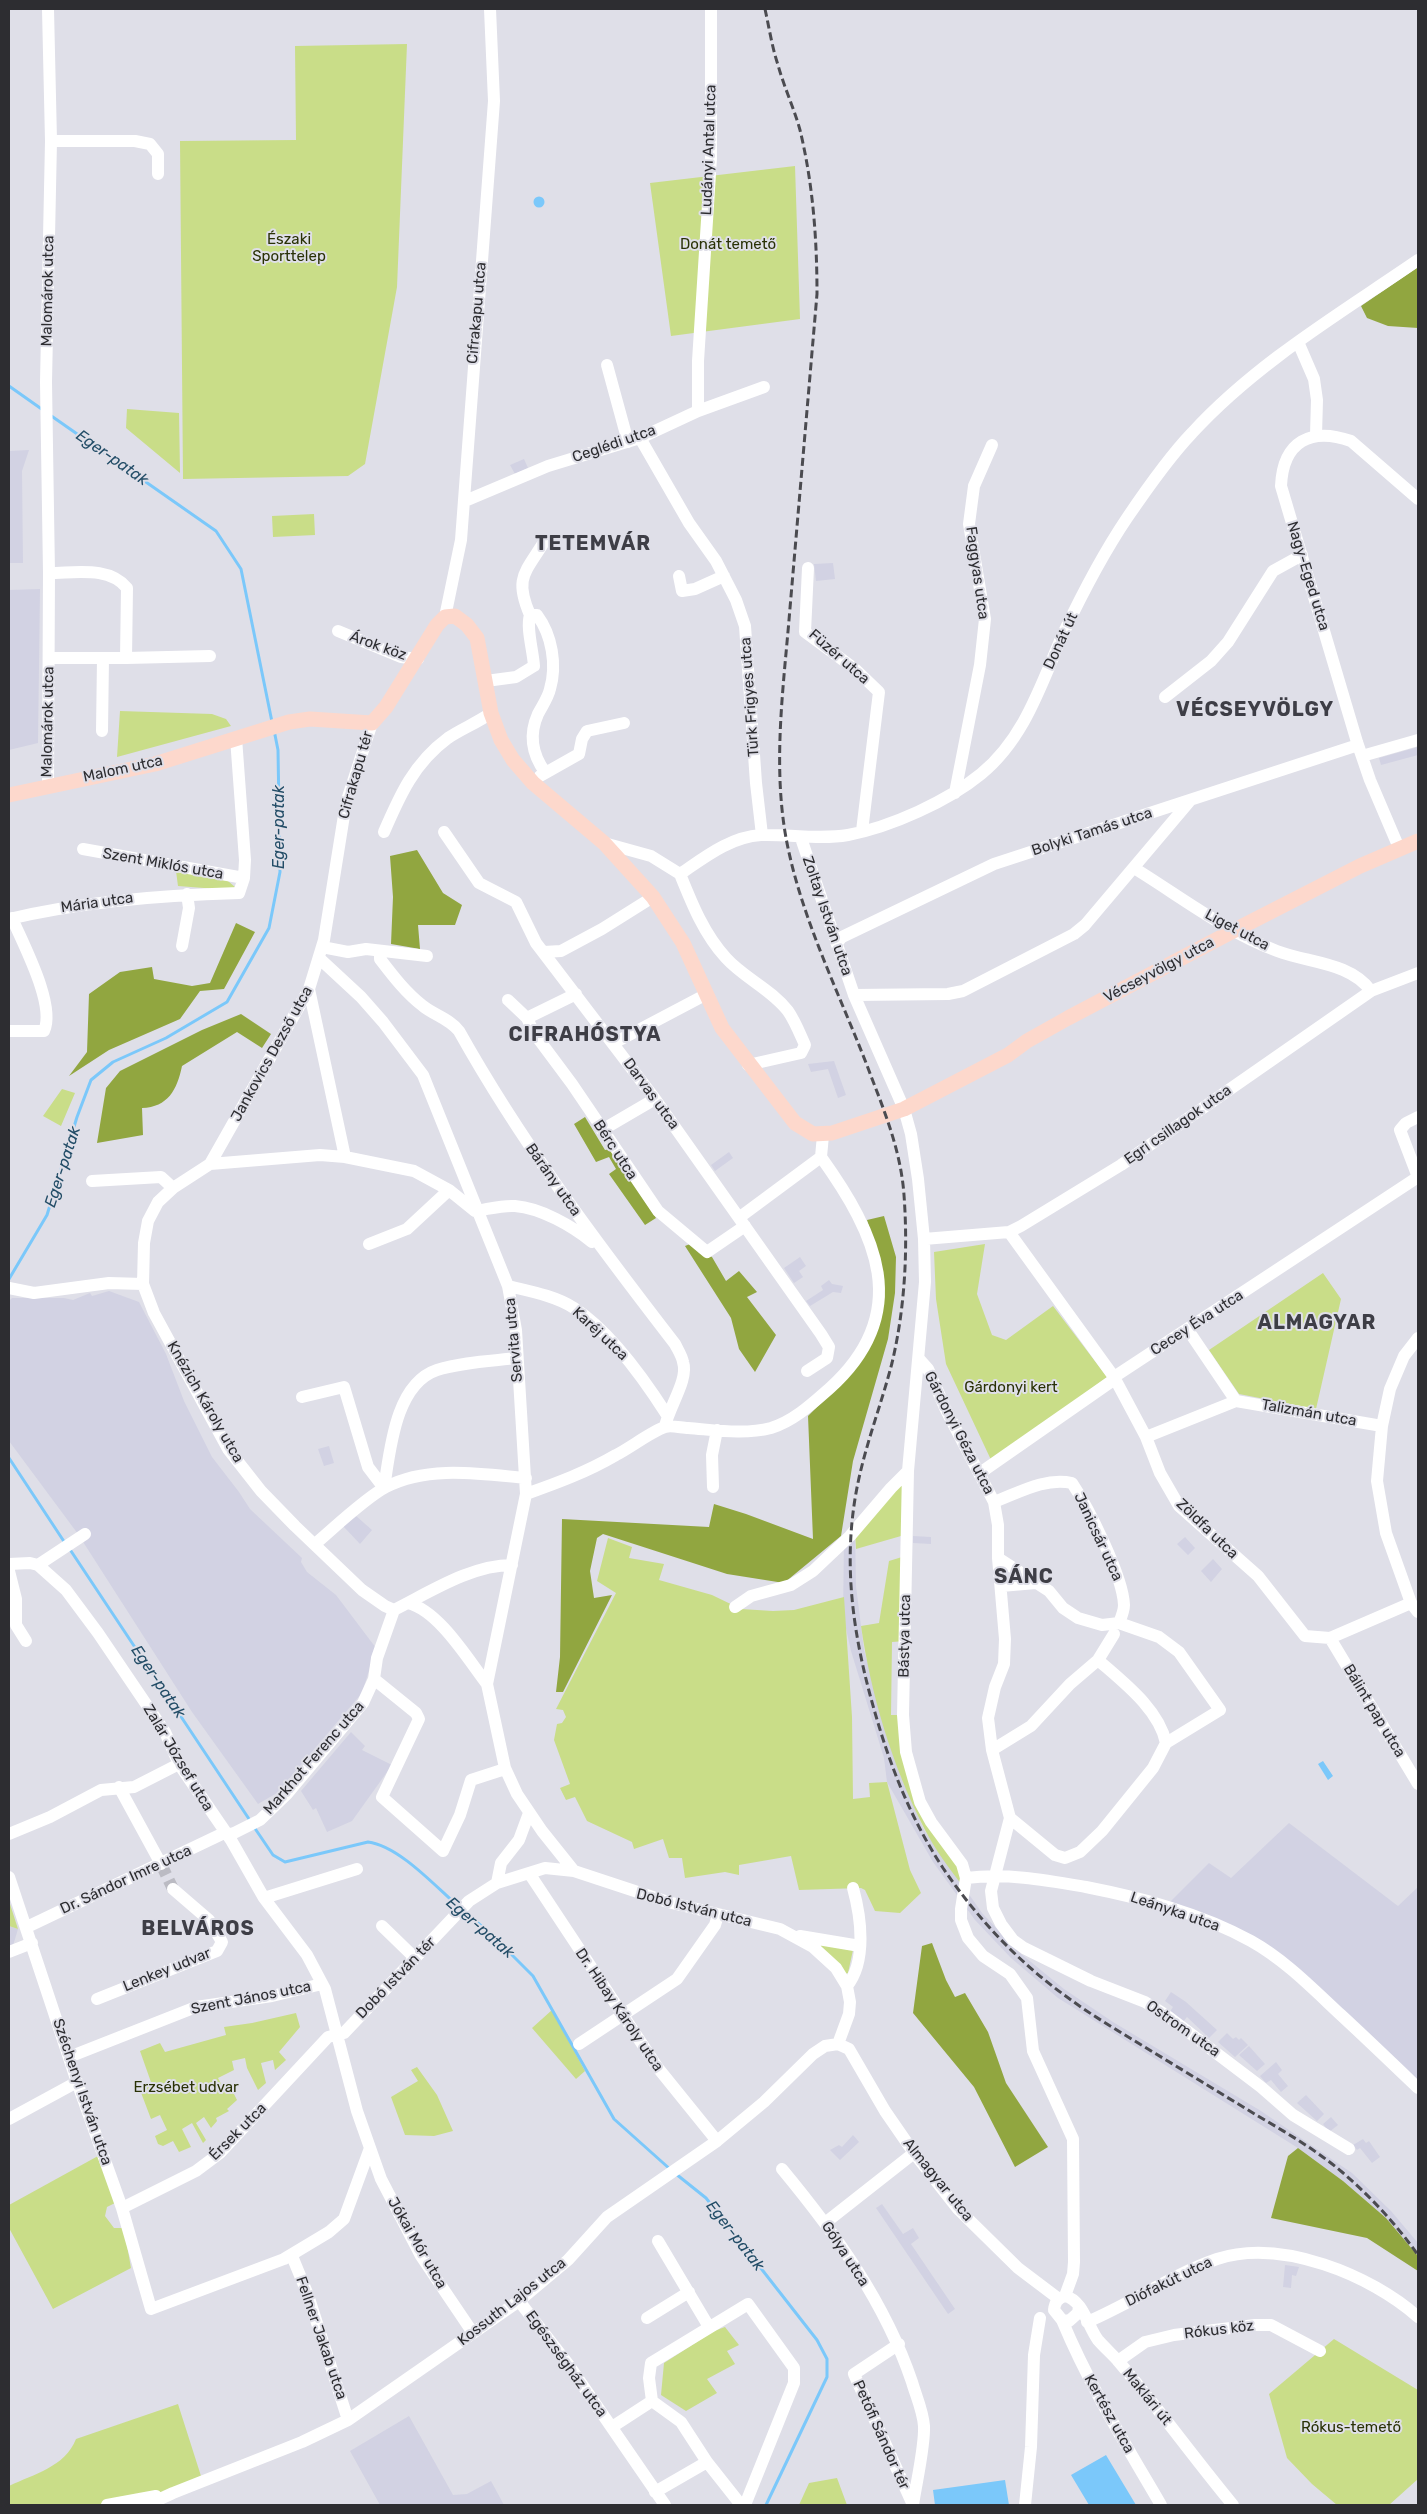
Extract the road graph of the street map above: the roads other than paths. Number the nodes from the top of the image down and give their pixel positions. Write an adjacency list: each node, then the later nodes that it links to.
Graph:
1 (48, 9): 4 (street, Malomárok utca)
2 (490, 9): 15 (street, Cifrakapu utca)
3 (711, 9): 10 (street, Ludányi Antal utca)
4 (51, 141): 5 (street); 19 (street, Malomárok utca)
5 (158, 174)
6 (1418, 260): 7 (street, Donát út)
7 (1298, 342): 11 (street); 42 (street, Donát út)
8 (607, 365): 12 (street, Türk Frigyes utca)
9 (764, 387): 10 (street, Ceglédi utca)
10 (698, 410): 12 (street, Ceglédi utca)
11 (1316, 435): 14 (street); 17 (street, Nagy-Eged utca)
12 (634, 440): 15 (street, Ceglédi utca); 21 (street, Türk Frigyes utca)
13 (992, 445): 42 (street, Faggyas utca)
14 (1418, 499)
15 (465, 501): 23 (street, Cifrakapu utca)
16 (544, 542): 22 (street)
17 (1302, 555): 31 (street); 38 (street, Nagy-Eged utca)
18 (808, 568): 45 (street, Füzér utca)
19 (49, 573): 26 (street, Malomárok utca); 28 (street)
20 (679, 576): 21 (street)
21 (724, 576): 48 (street, Türk Frigyes utca)
22 (530, 615): 30 (street); 39 (street)
23 (445, 616): 29 (main road); 30 (main road)
24 (338, 631): 29 (street, Árok köz)
25 (210, 656): 28 (street, Malomárok utca)
26 (49, 658): 27 (street, Malomárok utca); 41 (street, Malomárok utca)
27 (103, 658): 28 (street, Malomárok utca); 35 (street)
28 (126, 658)
29 (418, 659): 33 (main road)
30 (486, 681): 32 (main road)
31 (1164, 697)
32 (491, 713): 40 (main road); 46 (street)
33 (372, 723): 36 (main road, Cifrakapu tér); 63 (street, Cifrakapu tér)
34 (624, 723): 39 (street)
35 (102, 731)
36 (236, 738): 41 (main road, Malom utca); 56 (street)
37 (1418, 740): 38 (street, Bolyki Tamás utca)
38 (1360, 750): 44 (street, Bolyki Tamás utca); 52 (street, Nagy-Eged utca)
39 (545, 772): 40 (street)
40 (533, 782): 51 (main road)
41 (48, 786): 43 (main road, Malom utca)
42 (955, 794): 45 (street, Donát út)
43 (9, 795)
44 (1189, 802): 54 (street); 61 (street, Bolyki Tamás utca)
45 (862, 831): 49 (street, Donát út)
46 (384, 832)
47 (444, 832): 65 (street, Darvas utca)
48 (762, 835): 49 (street, Donát út); 55 (street, Donát út)
49 (801, 838): 61 (street, Zoltay István utca)
50 (1418, 841): 52 (main road, Vécseyvölgy utca)
51 (604, 843): 55 (street); 58 (main road)
52 (1399, 848): 60 (main road, Vécseyvölgy utca)
53 (83, 849): 56 (street, Szent Miklós utca)
54 (1134, 868): 60 (street, Liget utca); 72 (street)
55 (680, 874): 77 (street)
56 (244, 878): 57 (street, Mária utca)
57 (187, 894): 59 (street, Mária utca); 62 (street)
58 (653, 897): 65 (street); 71 (main road)
59 (10, 919): 75 (street)
60 (1233, 931): 69 (street, Liget utca); 79 (main road, Vécseyvölgy utca)
61 (837, 943): 72 (street, Zoltay István utca)
62 (182, 946)
63 (322, 949): 64 (street); 68 (street, Jankovics Dezső utca); 90 (street, Servita utca)
64 (380, 952): 66 (street); 95 (street, Bárány utca)
65 (544, 952): 70 (street, Darvas utca)
66 (426, 956)
67 (1418, 973): 69 (street, Egri csillagok utca)
68 (309, 989): 83 (street); 85 (street, Jankovics Dezső utca)
69 (1371, 990): 92 (street, Egri csillagok utca)
70 (576, 994): 74 (street); 76 (street, Darvas utca)
71 (706, 994): 76 (street); 77 (main road)
72 (854, 995): 79 (street)
73 (508, 1000): 74 (street, Bérc utca)
74 (527, 1018): 81 (street, Bérc utca)
75 (9, 1031)
76 (614, 1043): 78 (street, Darvas utca)
77 (748, 1065): 82 (main road)
78 (655, 1100): 81 (street); 91 (street, Darvas utca)
79 (904, 1109): 82 (main road, Vécseyvölgy utca); 93 (street, Gárdonyi Géza utca)
80 (1418, 1117): 86 (street)
81 (602, 1130): 91 (street, Bérc utca)
82 (823, 1135): 84 (street)
83 (345, 1157): 85 (street); 89 (street)
84 (821, 1157): 91 (street); 109 (street)
85 (210, 1164): 88 (street)
86 (1418, 1177): 99 (street, Cecey Éva utca)
87 (92, 1181): 88 (street)
88 (173, 1188): 96 (street)
89 (449, 1190): 90 (street); 94 (street)
90 (476, 1211): 95 (street); 97 (street, Servita utca)
91 (742, 1222): 103 (street, Darvas utca)
92 (1009, 1232): 93 (street, Egri csillagok utca); 104 (street, Zöldfa utca)
93 (924, 1238): 102 (street, Gárdonyi Géza utca)
94 (370, 1244)
95 (599, 1247): 107 (street, Bárány utca)
96 (143, 1284): 98 (street); 119 (street, Knézich Károly utca)
97 (508, 1286): 101 (street, Servita utca); 107 (street, Karéj utca)
98 (12, 1289)
99 (1188, 1330): 104 (street, Cecey Éva utca); 106 (street)
100 (1418, 1338): 108 (street)
101 (517, 1358): 113 (street, Servita utca); 115 (street)
102 (920, 1360): 111 (street, Bástya utca); 112 (street, Gárdonyi Géza utca)
103 (807, 1371)
104 (1114, 1377): 110 (street, Zöldfa utca); 112 (street, Cecey Éva utca)
105 (302, 1397): 115 (street)
106 (1236, 1401): 108 (street, Talizmán utca); 110 (street)
107 (666, 1421): 109 (street); 116 (street)
108 (1382, 1426): 129 (street)
109 (716, 1430): 114 (street)
110 (1146, 1437): 132 (street, Zöldfa utca)
111 (908, 1472): 128 (street); 154 (street, Bástya utca)
112 (980, 1473): 117 (street, Gárdonyi Géza utca)
113 (526, 1478): 115 (street); 116 (street, Servita utca)
114 (713, 1487)
115 (384, 1488): 119 (street)
116 (526, 1494): 123 (street, Servita utca)
117 (994, 1502): 120 (street, Gárdonyi Géza utca); 131 (street, Janicsár utca)
118 (85, 1534): 122 (street)
119 (315, 1544): 130 (street, Knézich Károly utca)
120 (998, 1558): 125 (street); 126 (street, Gárdonyi Géza utca)
121 (9, 1564): 122 (street)
122 (38, 1565): 139 (street, Zalár József utca)
123 (512, 1565): 127 (street); 136 (street, Servita utca)
124 (9, 1571): 133 (street)
125 (1036, 1583): 126 (street); 131 (street)
126 (1001, 1586): 138 (street, Gárdonyi Géza utca)
127 (408, 1603): 130 (street); 136 (street)
128 (735, 1607)
129 (1415, 1607): 132 (street, Zöldfa utca)
130 (394, 1610): 135 (street, Markhot Ferenc utca)
131 (1116, 1628): 134 (street); 137 (street)
132 (1330, 1638): 141 (street, Bálint pap utca)
133 (26, 1641)
134 (1098, 1660): 137 (street); 138 (street)
135 (374, 1679): 140 (street); 145 (street, Markhot Ferenc utca)
136 (487, 1684): 140 (street)
137 (1166, 1744): 144 (street)
138 (992, 1750): 144 (street, Gárdonyi Géza utca)
139 (178, 1764): 142 (street); 146 (street, Zalár József utca)
140 (506, 1769): 143 (street)
141 (1418, 1784)
142 (120, 1787): 147 (street); 148 (street)
143 (529, 1813): 150 (street); 155 (street)
144 (1010, 1818): 152 (street, Gárdonyi Géza utca)
145 (242, 1830): 146 (street, Dr. Sándor Imre utca)
146 (224, 1833): 148 (street, Dr. Sándor Imre utca); 158 (street, Zalár József utca)
147 (9, 1834)
148 (162, 1864): 161 (street, Dr. Sándor Imre utca)
149 (357, 1869): 158 (street)
150 (574, 1871): 151 (street, Dobó István utca); 159 (street, Dobó István utca)
151 (528, 1872): 155 (street, Dobó István utca); 170 (street, Dr. Hibay Károly utca)
152 (996, 1875): 154 (street, Leányka utca); 176 (street, Leányka utca); 180 (street, Ostrom utca)
153 (9, 1877): 161 (street, Széchenyi István utca)
154 (966, 1878): 188 (street)
155 (498, 1883): 166 (street, Dobó István tér)
156 (853, 1888): 164 (street)
157 (173, 1889): 169 (street, Lenkey udvar)
158 (264, 1898): 167 (street, Zalár József utca)
159 (716, 1920): 162 (street, Dobó István utca); 170 (street)
160 (382, 1926): 166 (street)
161 (27, 1927): 163 (street, Széchenyi István utca)
162 (790, 1934): 164 (street); 168 (street, Dobó István utca)
163 (32, 1943): 165 (street); 174 (street, Széchenyi István utca)
164 (860, 1946): 168 (street)
165 (9, 1952)
166 (415, 1958): 171 (street, Dobó István tér)
167 (322, 1984): 171 (street); 174 (street, Szent János utca)
168 (848, 1986): 173 (street)
169 (97, 1999)
170 (622, 2015): 172 (street); 178 (street, Dr. Hibay Károly utca)
171 (337, 2035): 179 (street, Jókai Mór utca); 183 (street, Érsek utca)
172 (579, 2044)
173 (838, 2044): 178 (street, Kossuth Lajos utca); 181 (street, Almagyar utca)
174 (70, 2057): 175 (street, Széchenyi István utca)
175 (77, 2082): 177 (street); 183 (street, Széchenyi István utca)
176 (1418, 2088)
177 (9, 2119)
178 (717, 2141): 189 (street, Kossuth Lajos utca)
179 (370, 2148): 186 (street); 196 (street, Jókai Mór utca)
180 (1349, 2149)
181 (914, 2154): 184 (street); 188 (street, Almagyar utca)
182 (782, 2169): 184 (street, Gólya utca)
183 (122, 2208): 186 (street, Széchenyi István utca)
184 (825, 2223): 197 (street, Gólya utca)
185 (658, 2241): 187 (street)
186 (292, 2256): 201 (street, Fellner Jakab utca)
187 (688, 2292): 191 (street); 195 (street)
188 (1069, 2300): 193 (street); 193 (street); 194 (street, Maklári út)
189 (519, 2301): 196 (street, Kossuth Lajos utca); 202 (street, Egészségház utca)
190 (1418, 2317): 194 (street, Diófakút utca)
191 (647, 2318)
192 (1040, 2318): 213 (street)
193 (1062, 2320): 214 (street, Kertész utca)
194 (1087, 2322): 199 (street, Maklári út)
195 (709, 2327): 200 (street); 211 (street)
196 (474, 2333): 201 (street, Kossuth Lajos utca)
197 (899, 2344): 212 (street, Petőfi Sándor tér); 212 (street, Petőfi Sándor tér)
198 (1320, 2351): 199 (street, Rókus köz)
199 (1118, 2361): 204 (street, Maklári út)
200 (652, 2401): 202 (street, Egészségház utca); 203 (street)
201 (348, 2420): 206 (street, Kossuth Lajos utca)
202 (612, 2427): 205 (street, Egészségház utca)
203 (707, 2462): 205 (street); 210 (street)
204 (1219, 2488): 215 (street, Maklári út); 216 (street, Maklári út)
205 (656, 2492): 209 (street, Egészségház utca)
206 (173, 2493): 207 (street); 208 (street)
207 (107, 2505)
208 (147, 2505)
209 (665, 2505)
210 (741, 2505)
211 (745, 2505)
212 (913, 2505)
213 (1025, 2505)
214 (1161, 2505)
215 (1222, 2505)
216 (1234, 2505)

